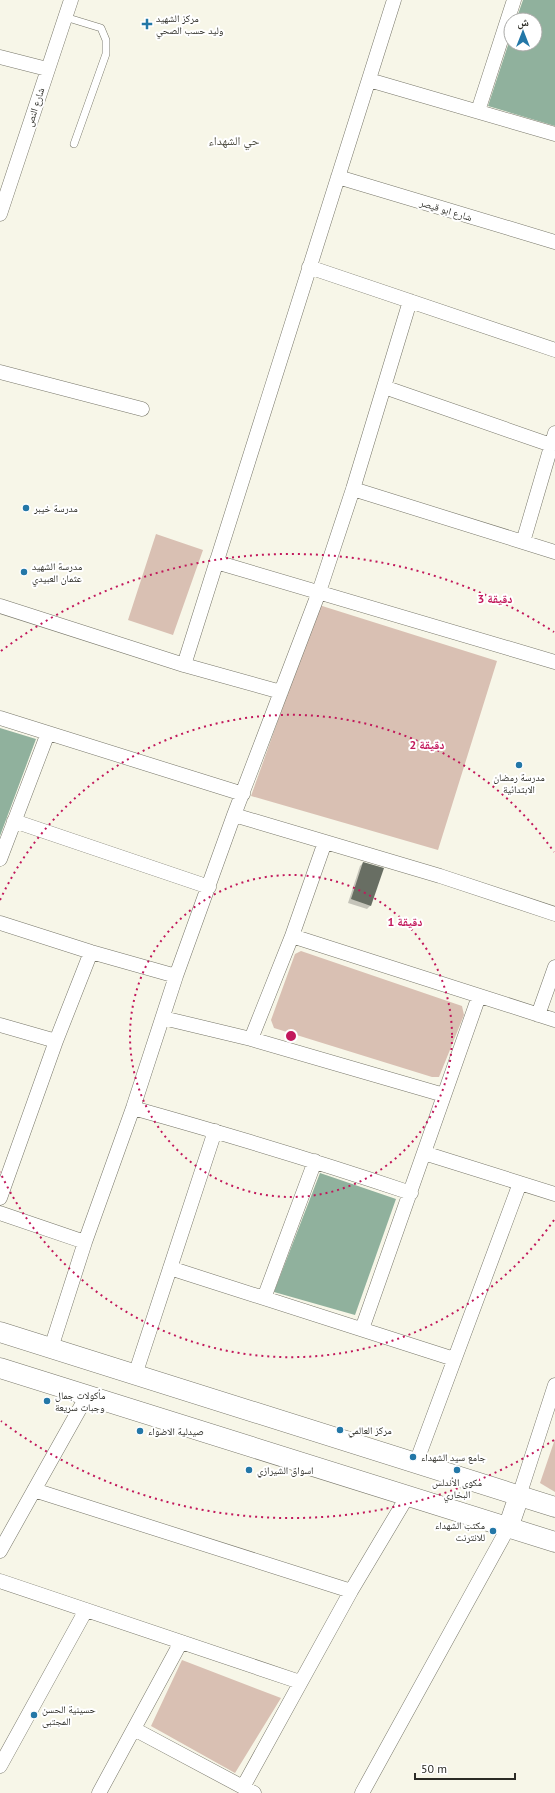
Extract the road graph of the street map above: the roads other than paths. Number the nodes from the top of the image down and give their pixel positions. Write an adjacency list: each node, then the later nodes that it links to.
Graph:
1 (71, 0): 4 (street, شارع النص)
2 (394, 0): 7 (street)
3 (514, 0): 8 (street)
4 (64, 17): 6 (street, شارع النص); 10 (lane)
5 (0, 57): 6 (street)
6 (46, 70): 12 (street, شارع النص)
7 (369, 80): 8 (street); 11 (street)
8 (478, 111): 9 (street)
9 (555, 134)
10 (74, 144)
11 (338, 177): 13 (street, شارع ابو قيصر); 14 (street)
12 (0, 214)
13 (555, 242)
14 (309, 267): 15 (street); 24 (street)
15 (410, 301): 16 (street); 18 (street)
16 (555, 350)
17 (0, 372): 19 (street)
18 (384, 387): 20 (street); 21 (street)
19 (142, 409)
20 (553, 439): 22 (street)
21 (352, 489): 22 (street); 25 (street)
22 (523, 542): 23 (street)
23 (555, 552)
24 (216, 562): 25 (street); 28 (street)
25 (319, 592): 27 (street); 29 (street)
26 (0, 606): 28 (street)
27 (555, 662)
28 (184, 664): 29 (street)
29 (281, 692): 32 (street)
30 (0, 718): 31 (street)
31 (48, 733): 32 (street); 34 (street)
32 (242, 794): 33 (street)
33 (234, 815): 35 (street); 37 (street)
34 (14, 821): 36 (street); 37 (street)
35 (325, 842): 38 (street); 40 (street)
36 (0, 859)
37 (209, 887): 43 (street)
38 (555, 914)
39 (0, 923): 41 (street)
40 (292, 936): 44 (street); 49 (street)
41 (91, 952): 43 (street); 50 (street)
42 (555, 967): 45 (street)
43 (176, 976): 46 (street)
44 (479, 996): 45 (street); 51 (street)
45 (538, 1015): 47 (street)
46 (163, 1018): 49 (street); 52 (street)
47 (555, 1020)
48 (0, 1025): 50 (street)
49 (251, 1039): 51 (street)
50 (56, 1041): 59 (street)
51 (444, 1095): 54 (street)
52 (133, 1108): 53 (street); 61 (street)
53 (215, 1131): 55 (street); 62 (street)
54 (424, 1153): 56 (street); 57 (street)
55 (315, 1161): 57 (street); 63 (street)
56 (520, 1183): 58 (street); 67 (street)
57 (411, 1193): 64 (street)
58 (555, 1194)
59 (0, 1198)
60 (0, 1213): 61 (street)
61 (85, 1242): 66 (street)
62 (170, 1268): 63 (street); 69 (street)
63 (264, 1298): 64 (street)
64 (362, 1329): 67 (street)
65 (0, 1332): 66 (main road)
66 (51, 1348): 69 (main road)
67 (454, 1359): 72 (street)
68 (0, 1368): 71 (main road)
69 (135, 1375): 72 (main road)
70 (555, 1385): 74 (street)
71 (88, 1394): 73 (street); 75 (main road)
72 (416, 1463): 74 (main road)
73 (34, 1490): 79 (street); 81 (street)
74 (519, 1496): 76 (main road); 77 (main road)
75 (407, 1497): 77 (main road); 81 (street)
76 (555, 1506)
77 (508, 1528): 78 (main road); 89 (street)
78 (555, 1542)
79 (0, 1551)
80 (0, 1581): 82 (street)
81 (351, 1592): 84 (street)
82 (86, 1610): 83 (street); 86 (street)
83 (181, 1642): 84 (street); 85 (street)
84 (300, 1682): 87 (street)
85 (134, 1729): 87 (street); 88 (street)
86 (0, 1766)
87 (248, 1790)
88 (99, 1793)
89 (362, 1793)

